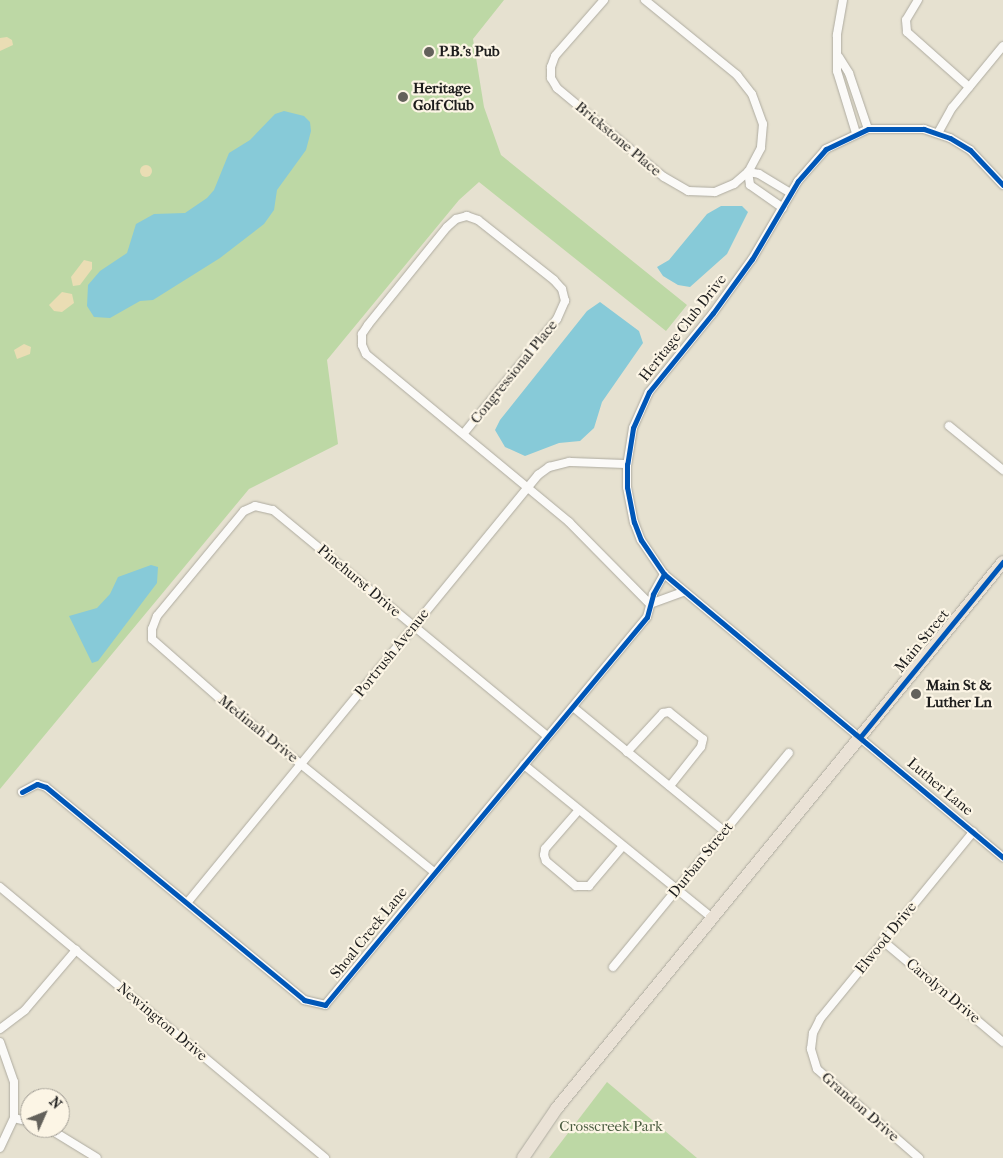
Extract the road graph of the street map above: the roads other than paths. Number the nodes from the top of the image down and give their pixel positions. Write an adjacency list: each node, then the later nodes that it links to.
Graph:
1 (604, 0): 11 (street, Brickstone Place)
2 (645, 0): 11 (street)
3 (843, 0): 6 (street)
4 (918, 0): 7 (street)
5 (1003, 46): 7 (street)
6 (839, 57): 8 (street); 9 (street)
7 (969, 87): 10 (street)
8 (868, 129): 9 (street, Heritage Club Drive); 10 (street, Heritage Club Drive)
9 (856, 133): 13 (street, Heritage Club Drive)
10 (938, 133): 12 (street, Heritage Club Drive)
11 (748, 172): 13 (street); 14 (street)
12 (1003, 185)
13 (791, 193): 14 (street, Heritage Club Drive)
14 (782, 208): 17 (street, Heritage Club Drive)
15 (949, 426): 18 (street)
16 (464, 433): 16 (street, Congressional Place); 19 (street, Congressional Place)
17 (627, 464): 19 (street, Portrush Avenue); 22 (street, Heritage Club Drive)
18 (1003, 470)
19 (528, 486): 24 (street, Congressional Place); 25 (street, Portrush Avenue)
20 (1003, 562): 28 (main road, Main Street)
21 (198, 567): 25 (street, Pinehurst Drive); 31 (street, Medinah Drive)
22 (664, 574): 23 (street, Heritage Club Drive); 24 (street, Shoal Creek Lane)
23 (683, 592): 24 (street); 28 (street, Heritage Club Drive)
24 (650, 604): 26 (street, Shoal Creek Lane)
25 (413, 626): 27 (street, Pinehurst Drive); 31 (street, Portrush Avenue)
26 (573, 707): 27 (street, Shoal Creek Lane); 29 (street)
27 (547, 736): 32 (street, Shoal Creek Lane)
28 (861, 736): 37 (street, Luther Lane); 44 (main road, Main Street)
29 (627, 752): 33 (street); 33 (street)
30 (789, 753): 36 (street, Durban Street)
31 (301, 764): 40 (street, Medinah Drive); 43 (street, Portrush Avenue)
32 (524, 765): 35 (street); 40 (street, Shoal Creek Lane)
33 (670, 786): 36 (street)
34 (22, 792): 43 (street, Shoal Creek Lane)
35 (578, 811): 38 (street); 38 (street)
36 (724, 831): 42 (street, Durban Street)
37 (973, 832): 39 (street, Luther Lane); 45 (street, Elwood Drive)
38 (622, 847): 42 (street)
39 (1003, 857)
40 (434, 872): 43 (street, Shoal Creek Lane)
41 (0, 887): 46 (street, Newington Drive)
42 (677, 890): 44 (street); 47 (street, Durban Street)
43 (187, 903)
44 (712, 918): 58 (main road, Main Street)
45 (883, 941): 50 (street, Carolyn Drive); 51 (street, Elwood Drive)
46 (76, 950): 48 (street); 57 (street, Newington Drive)
47 (612, 967)
48 (0, 1029)
49 (0, 1042): 52 (street)
50 (1003, 1042)
51 (812, 1049): 59 (street, Grandon Drive)
52 (14, 1118): 53 (street); 55 (street)
53 (20, 1120)
54 (64, 1138): 56 (street)
55 (0, 1148)
56 (97, 1158)
57 (324, 1158)
58 (523, 1158)
59 (919, 1158)

